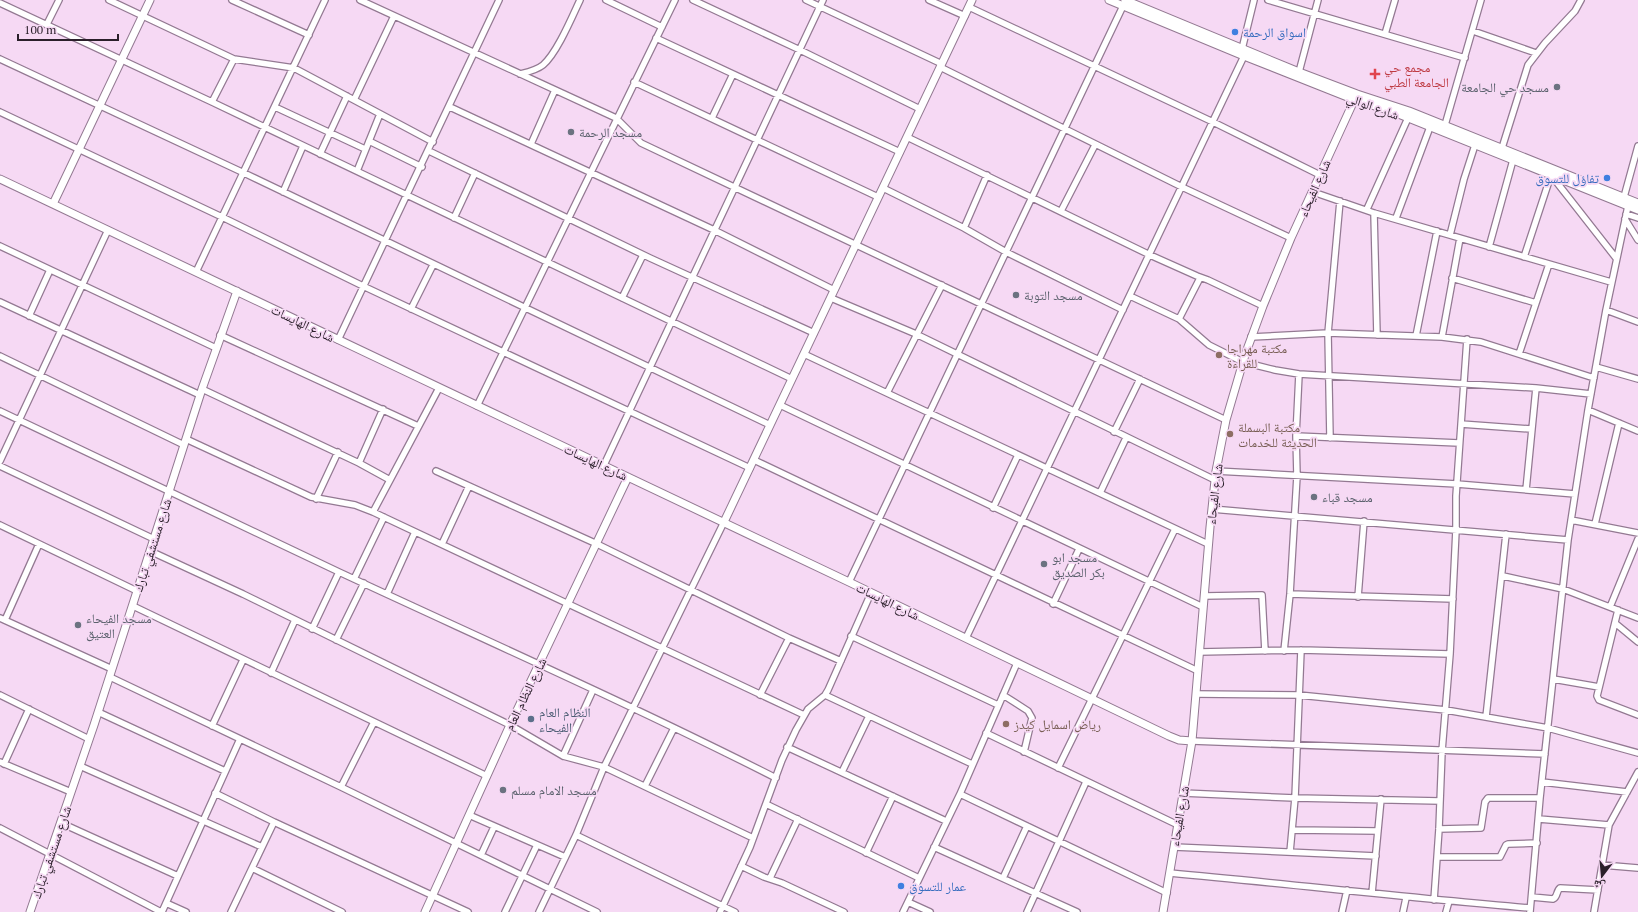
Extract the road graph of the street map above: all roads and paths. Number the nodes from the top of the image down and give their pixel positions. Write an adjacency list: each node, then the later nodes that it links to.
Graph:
1 (59, 0): 32 (street)
2 (109, 0): 29 (street)
3 (150, 0): 29 (street)
4 (232, 0): 36 (street)
5 (325, 0): 36 (street)
6 (360, 0): 30 (street)
7 (500, 0): 39 (street)
8 (580, 0): 50 (street)
9 (606, 0): 33 (street)
10 (675, 0): 33 (street)
11 (693, 0): 38 (street)
12 (806, 0): 26 (street)
13 (824, 0): 26 (street)
14 (929, 0): 31 (street)
15 (972, 0): 27 (street)
16 (1110, 0): 24 (street, شارع الوالي)
17 (1254, 0): 40 (street)
18 (1268, 0): 28 (street)
19 (1318, 0): 28 (street)
20 (1395, 0): 35 (street)
21 (1481, 0): 34 (street)
22 (1581, 0): 41 (street)
23 (0, 3): 32 (street)
24 (1124, 3): 25 (street, شارع الوالي); 40 (street, شارع الوالي); 47 (street)
25 (1138, 3): 40 (street, شارع الوالي)
26 (820, 7): 38 (street); 46 (street)
27 (969, 7): 31 (street); 47 (street)
28 (1315, 14): 35 (street); 49 (street)
29 (142, 16): 42 (street); 45 (street)
30 (394, 16): 39 (street); 57 (street)
31 (965, 16): 46 (street)
32 (47, 24): 45 (street)
33 (662, 27): 37 (street)
34 (1473, 31): 41 (street); 43 (street)
35 (1385, 34): 43 (street)
36 (309, 35): 48 (street)
37 (656, 38): 51 (street); 52 (street)
38 (800, 50): 54 (street); 62 (street)
39 (475, 53): 50 (street); 60 (street)
40 (1243, 53): 49 (street, شارع الوالي); 56 (street, شارع الوالي); 68 (street)
41 (1536, 53): 83 (street)
42 (234, 58): 48 (street); 58 (street)
43 (1465, 58): 69 (street)
44 (0, 59): 59 (street)
45 (122, 60): 58 (street); 59 (street)
46 (941, 65): 62 (street); 72 (street)
47 (1094, 67): 68 (street); 72 (street)
48 (294, 68): 55 (street); 61 (street)
49 (1299, 72): 56 (street, شارع الوالي)
50 (520, 74): 53 (street)
51 (733, 74): 54 (street); 66 (street)
52 (634, 82): 65 (street); 66 (street)
53 (555, 90): 65 (street); 78 (street)
54 (778, 95): 75 (street); 87 (street)
55 (347, 96): 57 (street); 73 (street)
56 (1356, 97): 67 (street, شارع الوالي); 69 (street, شارع الوالي); 98 (street, شارع الفيحاء)
57 (354, 100): 64 (street)
58 (212, 102): 71 (street)
59 (101, 106): 85 (street); 94 (street)
60 (450, 106): 77 (street); 78 (street)
61 (275, 107): 71 (street); 73 (street)
62 (920, 109): 74 (street)
63 (0, 112): 85 (street)
64 (380, 114): 76 (street); 77 (street)
65 (616, 118): 93 (street); 100 (street)
66 (712, 118): 75 (street)
67 (1408, 118): 70 (street, شارع الوالي); 113 (street)
68 (1213, 122): 98 (street); 101 (street)
69 (1445, 125): 83 (street, شارع الوالي)
70 (1430, 127): 80 (street, شارع الوالي); 121 (street)
71 (265, 128): 81 (street); 94 (street)
72 (1064, 129): 79 (street); 107 (street)
73 (330, 133): 84 (street); 88 (street)
74 (907, 136): 87 (street); 97 (street)
75 (757, 139): 100 (street); 106 (street)
76 (369, 141): 84 (street); 91 (street)
77 (433, 142): 86 (street)
78 (531, 144): 93 (street)
79 (1095, 145): 101 (street); 114 (street)
80 (1475, 145): 90 (street, شارع الوالي); 127 (street)
81 (303, 146): 88 (street); 103 (street)
82 (1638, 146): 89 (street)
83 (1502, 148): 108 (street, شارع الوالي)
84 (366, 149): 92 (street)
85 (80, 150): 111 (street); 118 (street)
86 (429, 151): 91 (street); 95 (street)
87 (900, 152): 102 (street)
88 (320, 154): 92 (street)
89 (1637, 157): 108 (street)
90 (1513, 160): 96 (street, شارع الوالي); 134 (street)
91 (422, 167): 105 (street)
92 (356, 171): 105 (street)
93 (591, 172): 120 (street); 125 (street)
94 (244, 173): 103 (street); 118 (street)
95 (475, 173): 119 (street); 120 (street)
96 (1551, 174): 112 (street, شارع الوالي); 138 (street); 139 (street)
97 (987, 175): 107 (street); 123 (street)
98 (1320, 175): 104 (street, شارع الفيحاء)
99 (0, 179): 111 (street, شارع الهايسات)
100 (734, 187): 125 (street); 132 (street)
101 (1182, 187): 128 (street); 137 (street)
102 (883, 188): 106 (street); 123 (street)
103 (283, 192): 131 (street)
104 (1313, 192): 109 (street); 128 (street, شارع الفيحاء)
105 (408, 196): 119 (street); 131 (street)
106 (878, 197): 132 (street)
107 (1032, 197): 114 (street); 135 (street)
108 (1624, 197): 110 (street, شارع الوالي)
109 (1340, 201): 113 (street); 171 (street)
110 (1638, 203)
111 (53, 204): 124 (street, شارع الهايسات)
112 (1628, 206): 115 (street, شارع الوالي); 117 (street)
113 (1367, 209): 116 (street)
114 (1061, 210): 137 (street)
115 (1638, 210)
116 (1374, 213): 121 (street); 174 (street)
117 (1626, 217): 122 (street); 130 (street); 139 (street)
118 (222, 218): 144 (street); 151 (street)
119 (454, 218): 140 (street)
120 (570, 218): 136 (street); 140 (street)
121 (1396, 218): 126 (street)
122 (1638, 218)
123 (964, 228): 135 (street)
124 (108, 230): 144 (street, شارع الهايسات); 149 (street)
125 (714, 230): 145 (street); 152 (street)
126 (1437, 231): 127 (street); 175 (street)
127 (1450, 235): 129 (street)
128 (1291, 238): 160 (street, شارع الفيحاء)
129 (1460, 238): 134 (street); 147 (street)
130 (1638, 240)
131 (386, 242): 142 (street); 151 (street)
132 (856, 244): 150 (street); 152 (street)
133 (0, 246): 143 (street)
134 (1489, 247): 138 (street)
135 (1006, 252): 159 (street); 163 (street)
136 (643, 255): 145 (street); 155 (street)
137 (1150, 255): 146 (street); 154 (street)
138 (1524, 257): 141 (street)
139 (1616, 258): 148 (street)
140 (547, 263): 155 (street); 161 (street)
141 (1549, 264): 148 (street); 158 (street)
142 (433, 265): 161 (street); 162 (street)
143 (50, 270): 149 (street); 165 (street)
144 (196, 272): 153 (street, شارع الهايسات)
145 (692, 277): 167 (street); 170 (street)
146 (1200, 278): 160 (street); 166 (street)
147 (1452, 278): 158 (street); 177 (street)
148 (1611, 282): 164 (street)
149 (83, 285): 169 (street); 180 (street)
150 (942, 285): 159 (street); 172 (street)
151 (364, 287): 162 (street); 179 (street)
152 (834, 290): 156 (street)
153 (237, 292): 173 (street, شارع مستشفي تبارك); 179 (street, شارع الهايسات)
154 (1130, 296): 163 (street); 166 (street)
155 (622, 298): 167 (street)
156 (831, 298): 170 (street); 172 (street)
157 (0, 302): 165 (street)
158 (1536, 303): 184 (street)
159 (981, 304): 183 (street); 186 (street)
160 (1263, 306): 176 (street, شارع الفيحاء)
161 (525, 307): 181 (street); 189 (street)
162 (411, 309): 181 (street)
163 (1123, 310): 186 (street)
164 (1606, 310): 168 (street); 188 (street)
165 (30, 316): 169 (street)
166 (1179, 319): 187 (street)
167 (671, 321): 189 (street); 194 (street)
168 (1638, 322)
169 (61, 331): 191 (street); 200 (street)
170 (814, 333): 182 (street)
171 (1328, 333): 174 (street); 176 (street); 192 (street)
172 (916, 334): 183 (street); 201 (street)
173 (220, 335): 180 (street, شارع مستشفي تبارك); 205 (street)
174 (1377, 335): 175 (street)
175 (1416, 336): 177 (street)
176 (1251, 337): 187 (street, شارع الفيحاء)
177 (1442, 337): 178 (street)
178 (1467, 339): 184 (street); 197 (street)
179 (338, 340): 198 (street, شارع الهايسات)
180 (216, 348): 200 (street, شارع مستشفي تبارك)
181 (503, 352): 204 (street); 208 (street)
182 (804, 354): 194 (street); 201 (street)
183 (957, 354): 209 (street); 210 (street)
184 (1519, 354): 193 (street)
185 (0, 356): 191 (street)
186 (1100, 359): 195 (street); 209 (street)
187 (1243, 362): 190 (street); 211 (street, شارع الفيحاء)
188 (1596, 367): 193 (street); 196 (street)
189 (650, 368): 208 (street); 215 (street)
190 (1299, 374): 192 (street); 220 (street)
191 (40, 375): 212 (street); 223 (street)
192 (1328, 376): 197 (street); 222 (street)
193 (1594, 378): 202 (street)
194 (792, 379): 203 (street)
195 (1140, 379): 211 (street); 219 (street)
196 (1638, 379)
197 (1463, 384): 199 (street); 214 (street)
198 (439, 388): 204 (street, شارع الهايسات); 216 (street)
199 (1536, 388): 202 (street); 217 (street)
200 (201, 392): 223 (street, شارع مستشفي تبارك); 225 (street)
201 (887, 393): 210 (street)
202 (1591, 394): 206 (street)
203 (780, 405): 215 (street); 230 (street)
204 (477, 406): 231 (street, شارع الهايسات)
205 (382, 409): 216 (street); 229 (street)
206 (1588, 410): 213 (street); 246 (street)
207 (0, 411): 212 (street)
208 (629, 411): 231 (street); 233 (street)
209 (1074, 412): 219 (street); 234 (street)
210 (929, 413): 226 (street); 230 (street)
211 (1226, 420): 236 (street, شارع الفيحاء)
212 (19, 421): 228 (street); 244 (street)
213 (1619, 423): 218 (street); 258 (street)
214 (1461, 424): 217 (street); 224 (street)
215 (770, 425): 227 (street)
216 (418, 426): 239 (street)
217 (1531, 429): 243 (street)
218 (1638, 431)
219 (1114, 432): 221 (street)
220 (1296, 436): 222 (street); 237 (street)
221 (1126, 438): 240 (street); 245 (street)
222 (1330, 438): 224 (street)
223 (185, 442): 244 (street, شارع مستشفي تبارك); 247 (street)
224 (1459, 443): 241 (street)
225 (338, 452): 229 (street); 247 (street)
226 (1018, 455): 234 (street); 248 (street)
227 (754, 460): 233 (street); 253 (street)
228 (0, 461)
229 (359, 463): 239 (street)
230 (904, 464): 248 (street); 253 (street)
231 (604, 465): 238 (street, شارع الهايسات)
232 (0, 466): 266 (street)
233 (750, 468): 256 (street)
234 (1047, 469): 245 (street); 257 (street)
235 (436, 471): 242 (street)
236 (1216, 471): 237 (street); 240 (street, شارع الفيحاء)
237 (1297, 476): 241 (street); 251 (street)
238 (628, 477): 256 (street, شارع الهايسات); 270 (street, شارع النظام العام)
239 (390, 480): 250 (street)
240 (1215, 480): 249 (street, شارع الفيحاء)
241 (1457, 484): 243 (street); 261 (street)
242 (469, 486): 269 (street); 270 (street)
243 (1526, 490): 246 (street)
244 (169, 491): 266 (street, شارع مستشفي تبارك); 274 (street)
245 (1100, 493): 260 (street)
246 (1575, 494): 254 (street)
247 (316, 499): 250 (street)
248 (992, 508): 257 (street)
249 (1212, 509): 251 (street); 271 (street, شارع الفيحاء)
250 (373, 512): 252 (street)
251 (1294, 515): 255 (street); 286 (street)
252 (384, 517): 262 (street); 277 (street)
253 (878, 520): 275 (street); 278 (street)
254 (1571, 520): 258 (street); 267 (street)
255 (1364, 521): 261 (street); 288 (street)
256 (724, 522): 278 (street, شارع الهايسات); 283 (street)
257 (1022, 522): 272 (street); 275 (street)
258 (1595, 524): 263 (street)
259 (0, 525): 268 (street)
260 (1175, 529): 271 (street); 279 (street)
261 (1456, 530): 264 (street); 289 (street)
262 (415, 532): 269 (street); 285 (street)
263 (1638, 533)
264 (1506, 534): 267 (street); 276 (street)
265 (1638, 538): 294 (street)
266 (154, 539): 273 (street, شارع مستشفي تبارك)
267 (1568, 540): 281 (street)
268 (39, 544): 282 (street); 297 (street)
269 (442, 544): 290 (street)
270 (596, 544): 283 (street); 290 (street, شارع النظام العام)
271 (1208, 544): 287 (street, شارع الفيحاء)
272 (1079, 549): 279 (street); 291 (street)
273 (150, 551): 282 (street, شارع مستشفي تبارك); 298 (street)
274 (339, 572): 277 (street); 300 (street)
275 (996, 576): 291 (street); 304 (street)
276 (1503, 576): 281 (street); 339 (street)
277 (354, 579): 280 (street)
278 (849, 582): 284 (street, شارع الهايسات)
279 (1148, 582): 293 (street); 301 (street)
280 (364, 583): 285 (street); 305 (street)
281 (1562, 589): 294 (street); 321 (street)
282 (137, 591): 292 (street, شارع مستشفي تبارك)
283 (691, 591): 303 (street); 307 (street)
284 (871, 593): 302 (street); 304 (street, شارع الهايسات)
285 (387, 594): 316 (street)
286 (1290, 594): 288 (street); 310 (street)
287 (1204, 596): 293 (street, شارع الفيحاء); 309 (street)
288 (1358, 597): 289 (street)
289 (1454, 599): 312 (street)
290 (568, 603): 307 (street); 316 (street, شارع النظام العام)
291 (1053, 604): 301 (street)
292 (132, 606): 313 (street); 317 (street, شارع مستشفي تبارك)
293 (1203, 607): 311 (street, شارع الفيحاء)
294 (1610, 607): 295 (street)
295 (1618, 610): 296 (street); 299 (street)
296 (1638, 618)
297 (2, 619): 317 (street)
298 (295, 620): 300 (street); 319 (street)
299 (1615, 622): 306 (street); 322 (street)
300 (312, 629): 305 (street)
301 (1122, 635): 318 (street); 330 (street)
302 (851, 636): 314 (street); 331 (street)
303 (789, 638): 314 (street); 326 (street)
304 (966, 638): 315 (street, شارع الهايسات)
305 (336, 640): 341 (street)
306 (1638, 642)
307 (662, 649): 326 (street); 332 (street)
308 (1301, 650): 310 (street); 312 (street); 329 (street)
309 (1265, 651): 310 (street); 311 (street)
310 (1284, 651)
311 (1199, 652): 318 (street, شارع الفيحاء)
312 (1450, 654): 334 (street)
313 (242, 660): 319 (street); 342 (street)
314 (841, 660): 327 (street)
315 (1017, 663): 328 (street); 330 (street, شارع الهايسات)
316 (539, 664): 323 (street); 341 (street, شارع النظام العام)
317 (112, 669): 320 (street, شارع مستشفي تبارك)
318 (1198, 671): 324 (street, شارع الفيحاء)
319 (270, 673): 340 (street)
320 (110, 677): 335 (street, شارع مستشفي تبارك); 342 (street)
321 (1553, 679): 322 (street); 344 (street)
322 (1599, 687): 337 (street)
323 (593, 690): 332 (street); 355 (street)
324 (1196, 694): 329 (street); 348 (street, شارع الفيحاء)
325 (0, 695): 333 (street)
326 (760, 695): 336 (street)
327 (824, 695): 336 (street); 338 (street)
328 (1003, 695): 331 (street); 352 (street)
329 (1299, 695): 334 (street); 349 (street)
330 (1091, 698): 348 (street, شارع الهايسات); 360 (street)
331 (998, 705): 345 (street)
332 (632, 708): 343 (street); 359 (street)
333 (29, 709): 346 (street); 356 (street)
334 (1446, 710): 339 (street); 351 (street)
335 (98, 712): 346 (street, شارع مستشفي تبارك); 361 (street)
336 (804, 715): 350 (street)
337 (1638, 715)
338 (869, 716): 357 (street); 362 (street)
339 (1486, 717): 344 (street)
340 (374, 722): 364 (street); 369 (street)
341 (510, 725): 355 (street); 364 (street, شارع النظام العام)
342 (212, 726): 347 (street)
343 (674, 728): 365 (street); 368 (street)
344 (1548, 728): 353 (street); 354 (street)
345 (986, 733): 352 (street); 357 (street)
346 (89, 739): 358 (street, شارع مستشفي تبارك)
347 (240, 739): 361 (street); 369 (street)
348 (1192, 741): 349 (street); 373 (street, شارع الفيحاء)
349 (1297, 744): 351 (street); 376 (street)
350 (787, 747): 362 (street); 365 (street)
351 (1442, 751): 354 (street); 379 (street)
352 (1024, 752): 360 (street)
353 (1638, 753)
354 (1545, 754): 367 (street)
355 (563, 756): 359 (street)
356 (2, 763): 370 (street)
357 (972, 764): 374 (street)
358 (80, 766): 370 (street, شارع مستشفي تبارك); 384 (street)
359 (604, 766): 368 (street); 396 (street)
360 (1058, 768): 366 (street)
361 (226, 771): 372 (street)
362 (842, 772): 375 (street)
363 (1638, 772): 371 (street)
364 (486, 776): 381 (street, شارع النظام العام)
365 (776, 778): 380 (street)
366 (1086, 782): 390 (street); 398 (street)
367 (1542, 782): 371 (street); 377 (street)
368 (645, 786): 397 (street)
369 (341, 787): 399 (street)
370 (71, 792): 387 (street, شارع مستشفي تبارك)
371 (1627, 792): 388 (street)
372 (216, 793): 384 (street); 386 (street)
373 (1183, 793): 376 (street); 390 (street, شارع الفيحاء)
374 (960, 794): 385 (street); 389 (street)
375 (893, 796): 385 (street); 406 (street)
376 (1295, 798): 378 (street); 394 (street)
377 (1540, 798): 383 (street); 393 (street)
378 (1381, 799): 379 (street); 395 (street)
379 (1440, 801): 393 (street)
380 (766, 804): 382 (street); 397 (street)
381 (469, 815): 391 (street); 399 (street, شارع النظام العام)
382 (798, 819): 406 (street); 419 (street)
383 (1539, 819): 388 (street); 400 (street)
384 (203, 820): 402 (street); 418 (street)
385 (946, 821): 403 (street)
386 (274, 822): 402 (street); 428 (street)
387 (61, 823): 407 (street, شارع مستشفي تبارك); 418 (street)
388 (1609, 825): 412 (street)
389 (1027, 826): 398 (street); 421 (street)
390 (1178, 826): 404 (street, شارع الفيحاء)
391 (494, 827): 401 (street); 408 (street)
392 (0, 828): 407 (street)
393 (1439, 829): 411 (street)
394 (1292, 830): 395 (street); 405 (street)
395 (1378, 831): 409 (street)
396 (576, 835): 410 (street); 435 (street)
397 (753, 838): 413 (street)
398 (1059, 841): 425 (street); 426 (street)
399 (456, 843): 408 (street); 428 (street, شارع النظام العام)
400 (1537, 843): 411 (street); 429 (street)
401 (537, 845): 410 (street); 417 (street)
402 (262, 847): 414 (street)
403 (934, 847): 420 (street); 421 (street)
404 (1174, 847): 405 (street); 416 (street, شارع الفيحاء)
405 (1290, 852): 409 (street)
406 (866, 853): 420 (street)
407 (50, 854): 438 (street, شارع مستشفي تبارك); 439 (street)
408 (481, 855): 417 (street)
409 (1376, 856): 427 (street)
410 (565, 857): 422 (street)
411 (1438, 857): 431 (street)
412 (1602, 865): 415 (street); 424 (street)
413 (741, 866): 419 (street); 435 (street)
414 (252, 868): 441 (street); 442 (street)
415 (1638, 868)
416 (1170, 873): 423 (street); 426 (street, شارع الفيحاء)
417 (523, 875): 422 (street); 445 (street)
418 (178, 876): 434 (street)
419 (770, 878): 436 (street)
420 (919, 878): 433 (street)
421 (1003, 878): 425 (street)
422 (551, 888): 446 (street); 447 (street)
423 (1347, 890): 427 (street); 455 (street)
424 (1598, 890): 429 (street); 458 (street)
425 (1036, 893): 452 (street); 453 (street)
426 (1166, 893): 454 (street, شارع الفيحاء)
427 (1372, 893): 430 (street)
428 (433, 895): 443 (street, شارع النظام العام); 444 (street)
429 (1532, 897): 437 (street)
430 (1406, 898): 431 (street); 456 (street)
431 (1434, 900): 432 (street)
432 (1449, 901): 437 (street); 457 (street)
433 (908, 902): 450 (street); 451 (street)
434 (166, 903): 439 (street); 440 (street)
435 (722, 909): 448 (street)
436 (836, 910): 449 (street)
437 (1530, 910)
438 (30, 912)
439 (161, 912)
440 (186, 912)
441 (231, 912)
442 (342, 912)
443 (425, 912)
444 (468, 912)
445 (505, 912)
446 (539, 912)
447 (597, 912)
448 (735, 912)
449 (844, 912)
450 (903, 912)
451 (930, 912)
452 (1027, 912)
453 (1077, 912)
454 (1164, 912)
455 (1342, 912)
456 (1404, 912)
457 (1446, 912)
458 (1595, 912)

